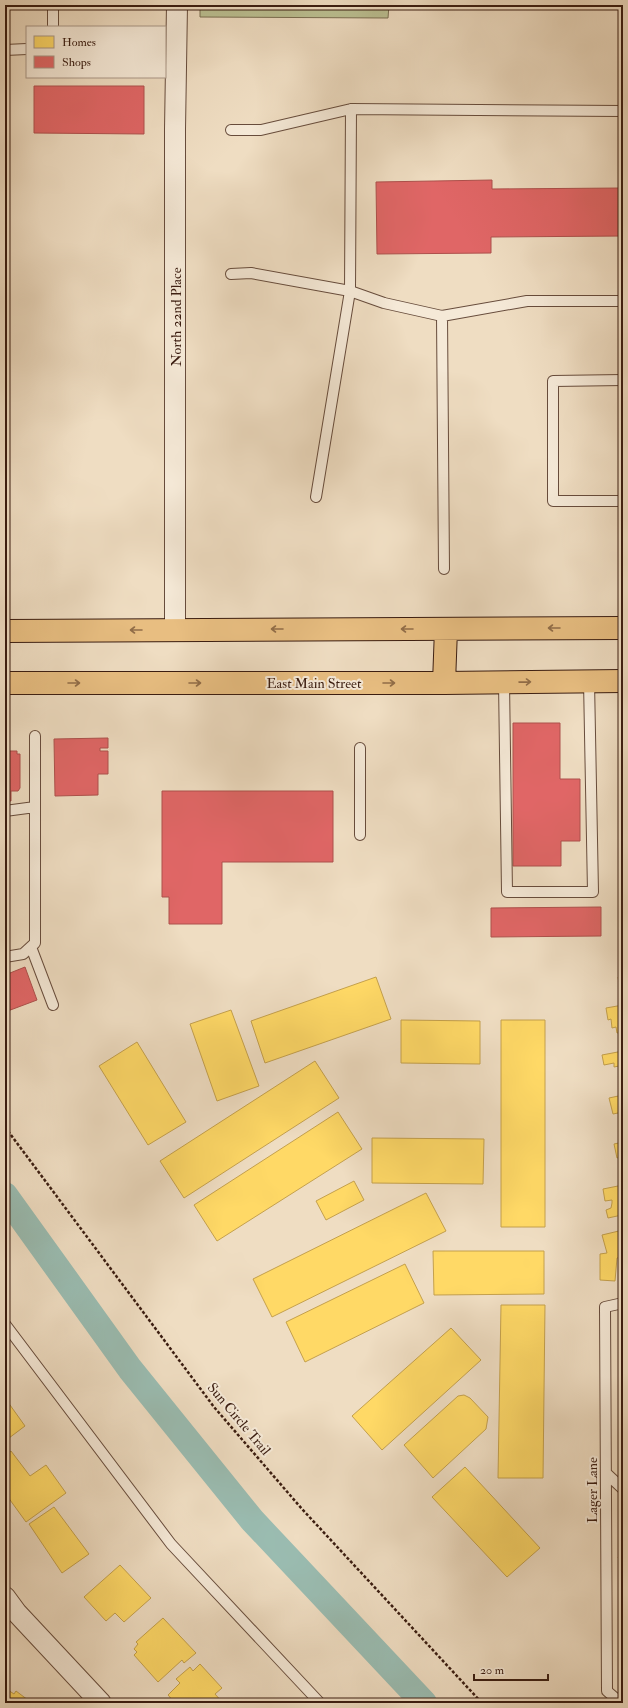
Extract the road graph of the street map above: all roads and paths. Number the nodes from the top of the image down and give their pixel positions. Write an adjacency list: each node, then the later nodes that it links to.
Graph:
1 (53, 5): 3 (lane)
2 (177, 5): 19 (street, North 22nd Place)
3 (53, 26)
4 (5, 50): 5 (lane)
5 (26, 50)
6 (351, 110): 7 (lane); 8 (lane); 10 (lane)
7 (623, 111)
8 (231, 130)
9 (231, 274): 10 (lane)
10 (350, 291): 12 (lane); 14 (lane)
11 (623, 301): 12 (lane)
12 (442, 316): 16 (lane)
13 (623, 380): 15 (lane)
14 (316, 497)
15 (623, 501)
16 (444, 569)
17 (623, 628): 18 (main road, one-way to 18)
18 (446, 629): 19 (main road, one-way to 19); 25 (main road)
19 (176, 630): 20 (main road, one-way to 20)
20 (5, 631)
21 (589, 681): 22 (main road, East Main Street); 23 (main road, East Main Street, one-way to 21); 23 (lane)
22 (623, 681)
23 (504, 682): 25 (main road, East Main Street)
24 (5, 683): 25 (main road, East Main Street, one-way to 25)
25 (444, 683)
26 (35, 736): 28 (lane)
27 (360, 748): 30 (lane)
28 (35, 807): 29 (lane); 31 (lane)
29 (5, 811)
30 (360, 835)
31 (31, 947): 32 (lane); 33 (lane)
32 (5, 957)
33 (53, 1005)
34 (5, 1127): 42 (path, Sun Circle Trail)
35 (623, 1303): 37 (lane, Lager Lane)
36 (5, 1324): 41 (lane)
37 (606, 1474): 38 (lane); 43 (lane, Lager Lane)
38 (623, 1489)
39 (9, 1610): 40 (street)
40 (101, 1703)
41 (320, 1703)
42 (482, 1703)
43 (621, 1703)

